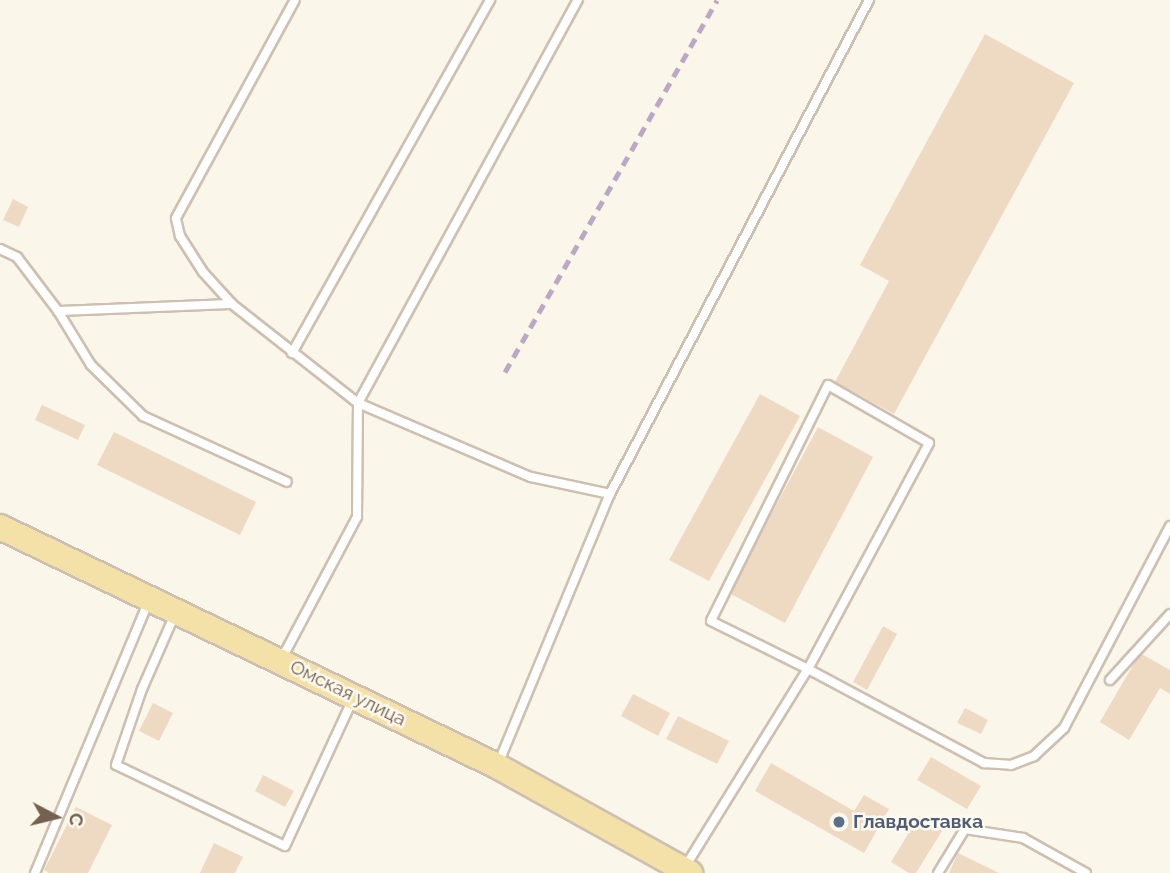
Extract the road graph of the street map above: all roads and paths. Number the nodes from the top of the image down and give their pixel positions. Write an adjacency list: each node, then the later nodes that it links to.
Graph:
1 (295, 0): 6 (lane)
2 (490, 0): 8 (lane)
3 (578, 0): 9 (lane)
4 (869, 0): 11 (lane)
5 (0, 248): 7 (lane)
6 (232, 303): 7 (lane); 8 (lane)
7 (58, 311): 10 (lane)
8 (292, 353): 9 (lane)
9 (358, 403): 11 (lane); 17 (lane)
10 (287, 482)
11 (610, 494): 21 (lane)
12 (1170, 526): 18 (lane)
13 (0, 527): 14 (main road, Омская улица)
14 (150, 598): 15 (main road, Омская улица); 23 (lane)
15 (176, 611): 17 (main road, Омская улица); 20 (lane)
16 (1170, 614): 19 (lane)
17 (281, 660): 20 (main road, Омская улица)
18 (808, 669): 18 (lane); 22 (lane)
19 (1110, 680)
20 (354, 697): 21 (main road, Омская улица)
21 (497, 766): 22 (main road, Омская улица)
22 (687, 871)
23 (35, 873)
24 (937, 873): 25 (lane)
25 (1086, 873)

